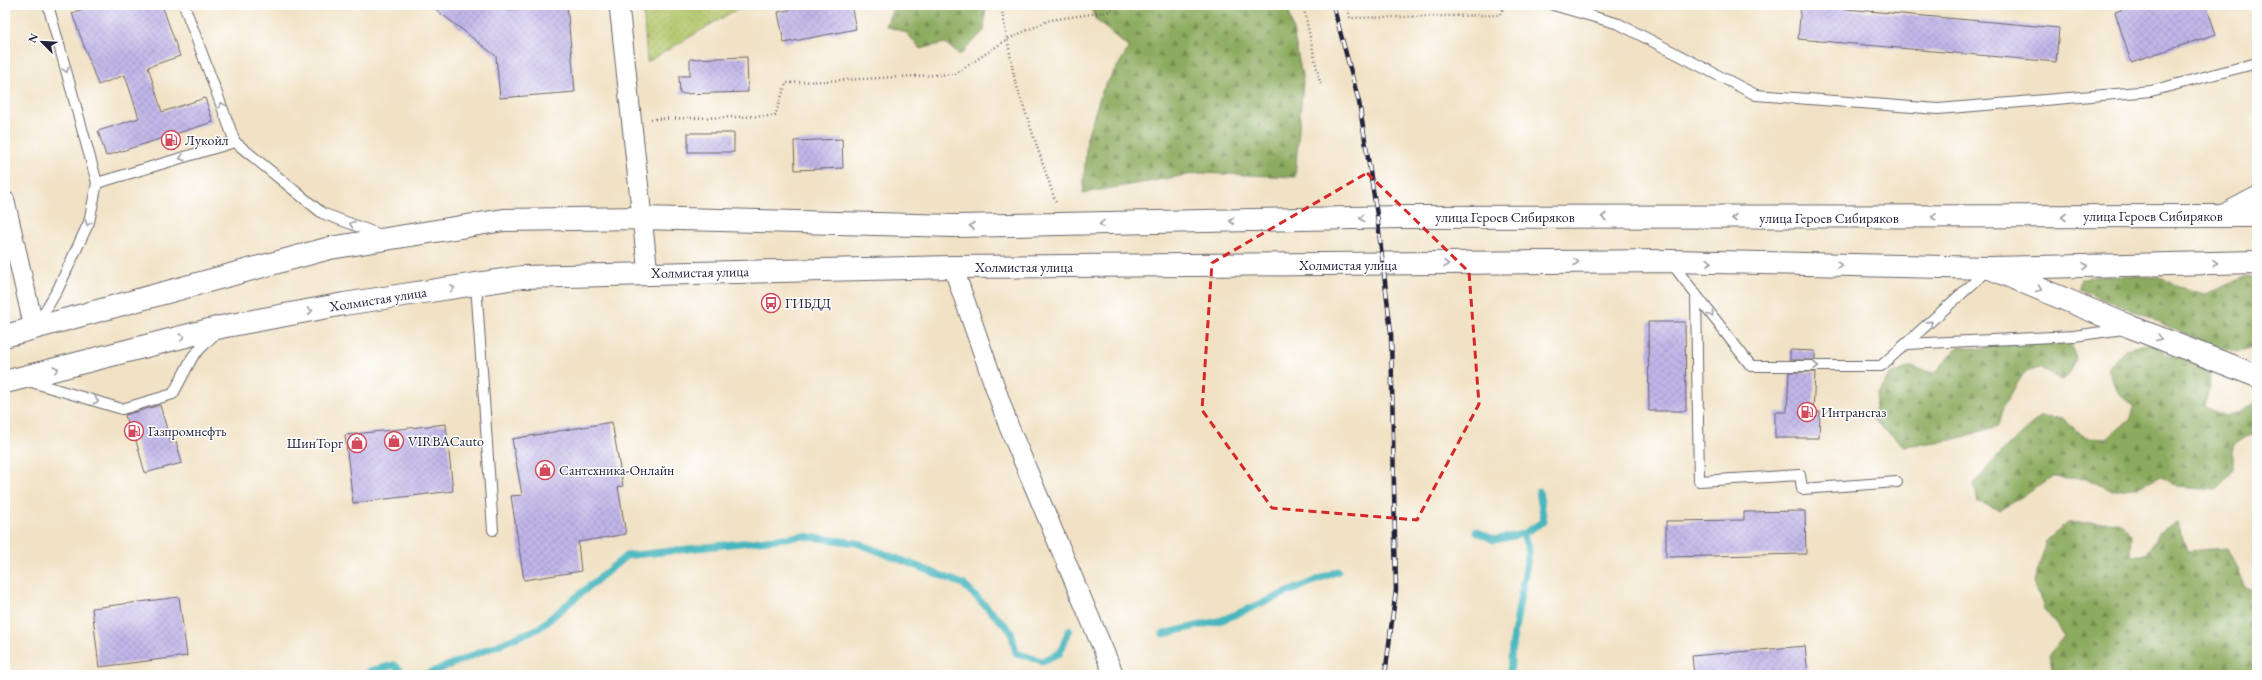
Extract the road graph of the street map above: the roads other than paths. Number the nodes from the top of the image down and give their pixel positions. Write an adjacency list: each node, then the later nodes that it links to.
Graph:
1 (48, 5): 7 (lane, one-way to 7)
2 (184, 5): 6 (lane, one-way to 2)
3 (619, 5): 12 (street)
4 (1553, 5): 5 (lane)
5 (2257, 62)
6 (235, 142): 7 (lane, one-way to 7); 13 (lane, one-way to 6)
7 (97, 183): 21 (lane, one-way to 21)
8 (2257, 198): 10 (main road)
9 (5, 201): 21 (street)
10 (2223, 216): 11 (main road, улица Героев Сибиряков); 12 (main road, улица Героев Сибиряков, one-way to 12)
11 (2257, 216)
12 (641, 218): 13 (main road); 18 (street)
13 (389, 238): 21 (main road)
14 (1670, 261): 16 (main road, Холмистая улица, one-way to 14); 17 (main road, one-way to 17); 20 (lane)
15 (2257, 262): 17 (main road, one-way to 15)
16 (953, 267): 18 (main road, Холмистая улица); 30 (street)
17 (1990, 268): 23 (main road, one-way to 23); 25 (lane, one-way to 17)
18 (648, 273): 19 (main road, Холмистая улица)
19 (476, 284): 22 (main road, Холмистая улица, one-way to 19); 29 (lane)
20 (1696, 295): 25 (lane, one-way to 25); 28 (lane)
21 (34, 328): 24 (main road)
22 (221, 328): 27 (main road, Холмистая улица, one-way to 22); 27 (lane, one-way to 22)
23 (2130, 328): 25 (lane); 26 (main road, one-way to 26)
24 (5, 336)
25 (1906, 344)
26 (2257, 376)
27 (12, 381)
28 (1897, 482)
29 (493, 530)
30 (1114, 675)

